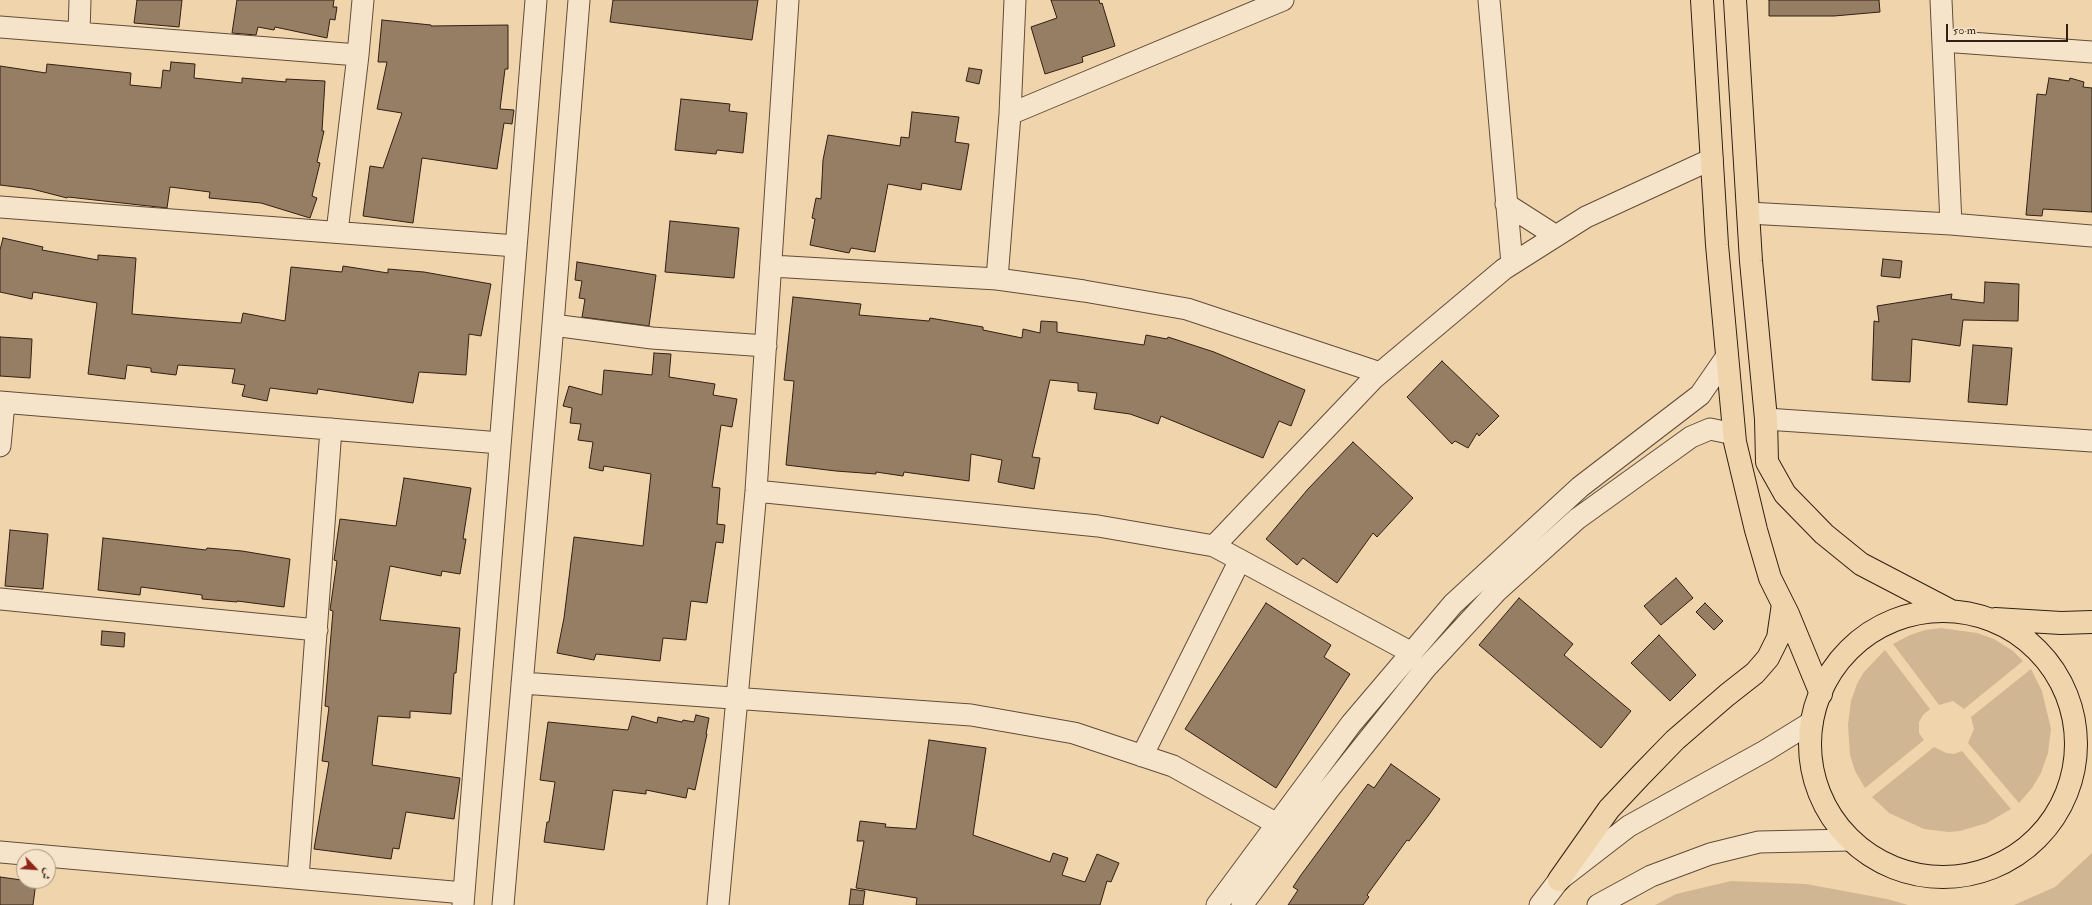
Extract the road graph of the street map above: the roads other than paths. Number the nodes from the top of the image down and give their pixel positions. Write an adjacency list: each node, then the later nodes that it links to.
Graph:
1 (80, 0): 13 (street)
2 (363, 0): 16 (street)
3 (536, 0): 26 (street)
4 (579, 0): 30 (street)
5 (788, 0): 28 (street)
6 (1015, 0): 17 (street)
7 (1283, 0): 17 (street)
8 (1489, 0): 19 (street)
9 (1702, 0): 18 (main road)
10 (1735, 0): 21 (main road)
11 (1941, 0): 14 (street)
12 (0, 27): 13 (street)
13 (79, 33): 16 (street)
14 (1943, 41): 15 (street); 22 (street)
15 (2092, 52)
16 (358, 55): 23 (street)
17 (1010, 114): 29 (street)
18 (1712, 159): 24 (street); 32 (main road)
19 (1506, 204): 24 (street); 27 (street)
20 (0, 207): 23 (street)
21 (1748, 213): 22 (street); 35 (main road)
22 (1951, 224): 25 (street)
23 (337, 232): 26 (street)
24 (1556, 236): 27 (street)
25 (2092, 236)
26 (516, 246): 39 (street)
27 (1512, 264): 33 (street)
28 (771, 266): 29 (street); 31 (street)
29 (997, 279): 33 (street)
30 (553, 325): 31 (street); 51 (street)
31 (766, 346): 41 (street)
32 (1727, 356): 37 (main road); 50 (street)
33 (1380, 373): 42 (street)
34 (2, 403): 36 (street); 40 (street)
35 (1766, 419): 38 (street); 46 (main road)
36 (331, 429): 39 (street); 49 (street)
37 (1734, 434): 45 (main road); 67 (street)
38 (2092, 441)
39 (500, 443): 63 (street)
40 (0, 446)
41 (756, 491): 42 (street); 53 (street)
42 (1214, 546): 43 (street)
43 (1240, 560): 50 (street); 56 (street)
44 (0, 599): 49 (street)
45 (1783, 604): 52 (main road); 62 (main road)
46 (1951, 611): 47 (main road); 52 (main road)
47 (1989, 618): 48 (main road); 57 (main road)
48 (2092, 622)
49 (317, 630): 61 (street)
50 (1412, 652): 58 (street)
51 (522, 683): 53 (street); 64 (street)
52 (1821, 694): 54 (main road)
53 (737, 700): 56 (street); 65 (street)
54 (1812, 722): 59 (main road); 62 (street)
55 (2092, 735): 57 (main road)
56 (1142, 756): 58 (street)
57 (2073, 764): 59 (main road)
58 (1277, 824): 66 (street)
59 (1850, 840): 69 (street)
60 (0, 852): 61 (street)
61 (298, 878): 63 (street)
62 (1559, 880): 68 (street)
63 (463, 899)
64 (503, 905)
65 (718, 905)
66 (1217, 905)
67 (1242, 905)
68 (1540, 905)
69 (1598, 905)

